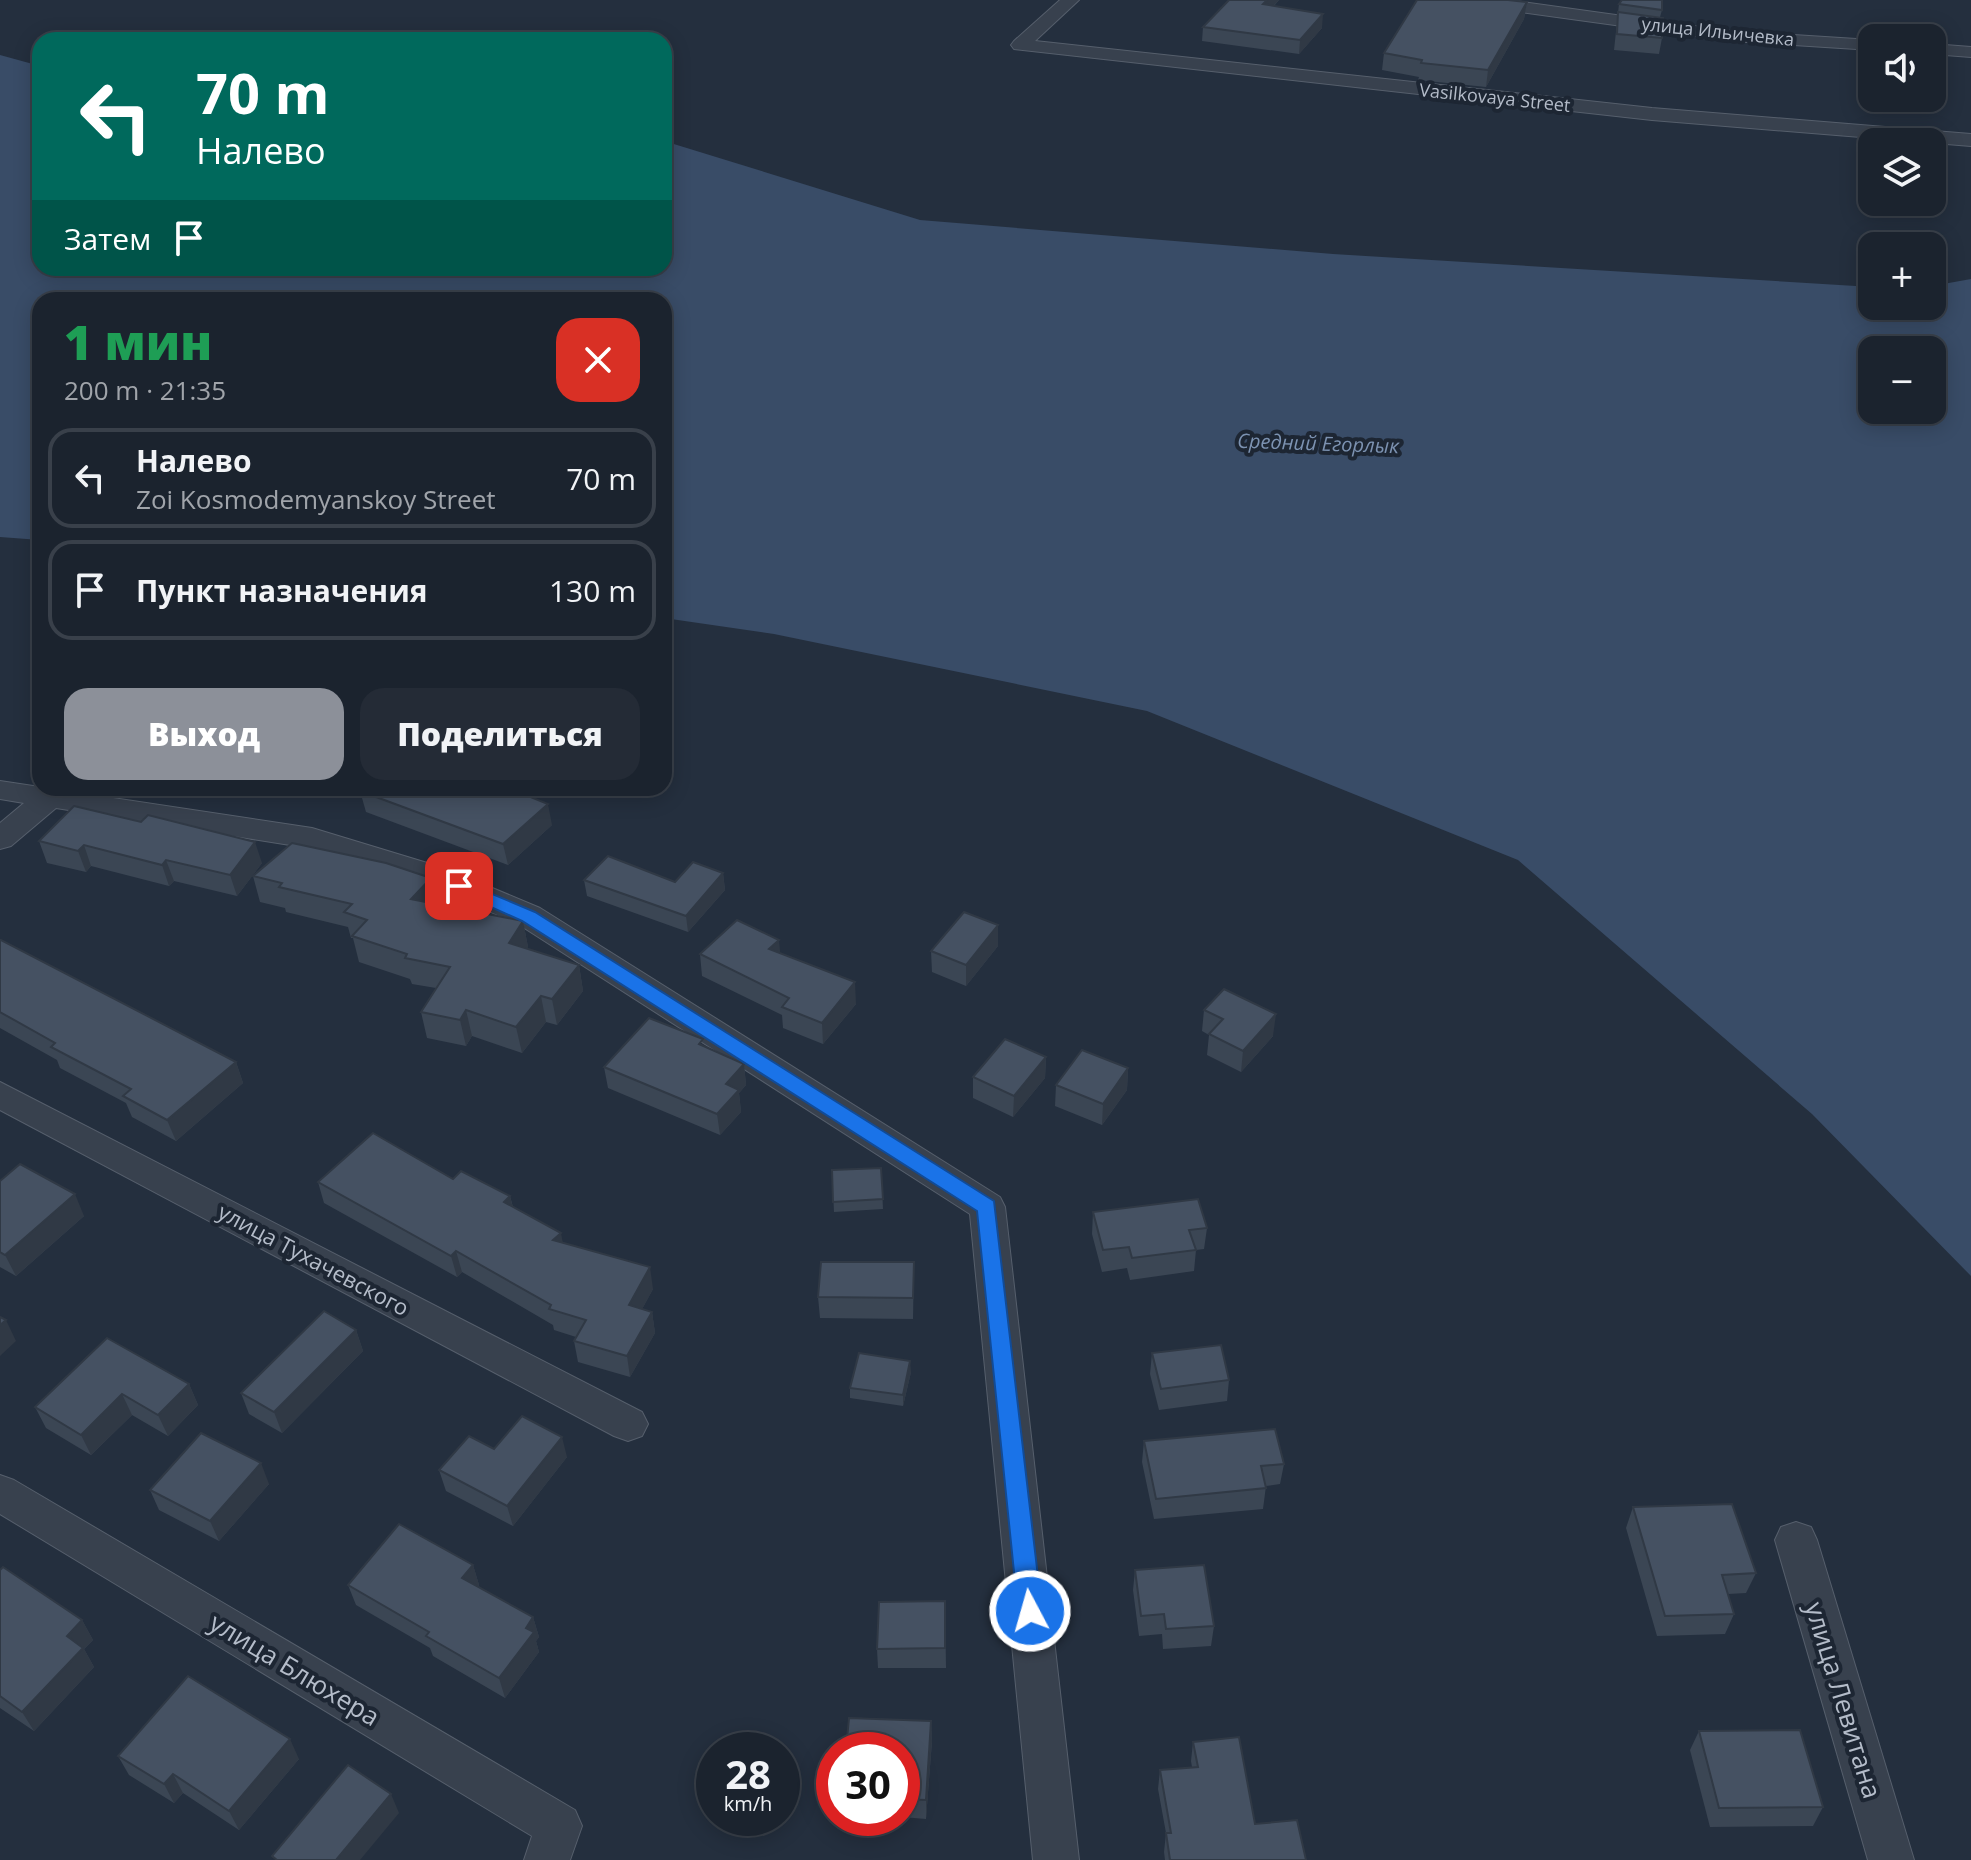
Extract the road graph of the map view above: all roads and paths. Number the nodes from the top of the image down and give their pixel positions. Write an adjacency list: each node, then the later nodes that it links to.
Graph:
1 (1070, 0): 6 (street, Vasilkovaya Street)
2 (1470, 0): 3 (street, улица Ильичевка)
3 (1858, 44)
4 (1946, 50): 5 (street)
5 (1971, 52)
6 (1971, 140)
7 (0, 790): 8 (street)
8 (32, 794)
9 (44, 796): 10 (street)
10 (51, 797): 11 (street); 17 (street)
11 (0, 839)
12 (0, 1095): 13 (street, улица Тухачевского)
13 (628, 1424)
14 (0, 1493): 16 (street, улица Блюхера)
15 (1796, 1540): 18 (street, улица Левитана)
16 (547, 1860)
17 (1056, 1860)
18 (1891, 1860)

